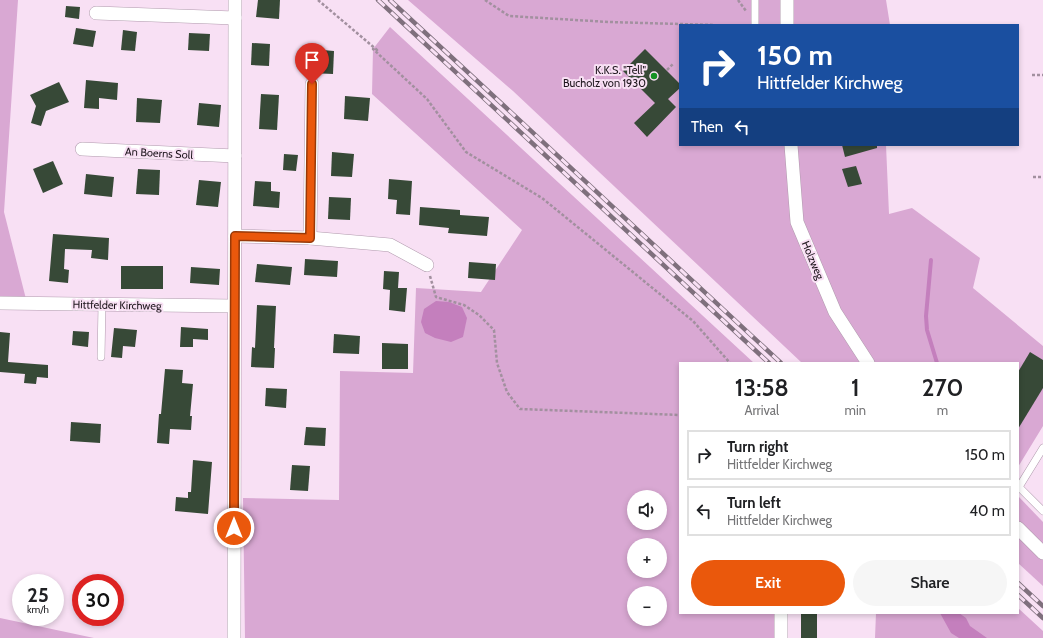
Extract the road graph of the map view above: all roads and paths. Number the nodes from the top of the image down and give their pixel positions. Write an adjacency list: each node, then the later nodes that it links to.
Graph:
1 (235, 0): 7 (street)
2 (318, 0): 28 (path)
3 (485, 0): 8 (path)
4 (755, 0): 9 (lane)
5 (787, 0): 10 (street)
6 (96, 12): 7 (street)
7 (235, 18): 18 (street)
8 (680, 24)
9 (755, 24)
10 (787, 24)
11 (674, 63): 12 (path)
12 (667, 70)
13 (1032, 75): 14 (path)
14 (1043, 75)
15 (312, 84): 22 (street)
16 (791, 146): 29 (street, Holzweg)
17 (82, 149): 18 (street, An Boerns Soll)
18 (235, 156): 21 (street)
19 (1033, 176): 20 (path)
20 (1043, 177)
21 (235, 236): 22 (street); 26 (street)
22 (310, 238): 23 (street)
23 (427, 265): 30 (path)
24 (0, 303): 25 (street, Hittfelder Kirchweg)
25 (102, 304): 26 (street, Hittfelder Kirchweg); 27 (lane)
26 (234, 306): 36 (street)
27 (100, 357)
28 (729, 362)
29 (867, 362)
30 (679, 415)
31 (1043, 448): 32 (lane)
32 (1043, 511)
33 (1019, 529): 34 (street)
34 (1043, 553)
35 (781, 614): 37 (street)
36 (234, 638)
37 (781, 638)

